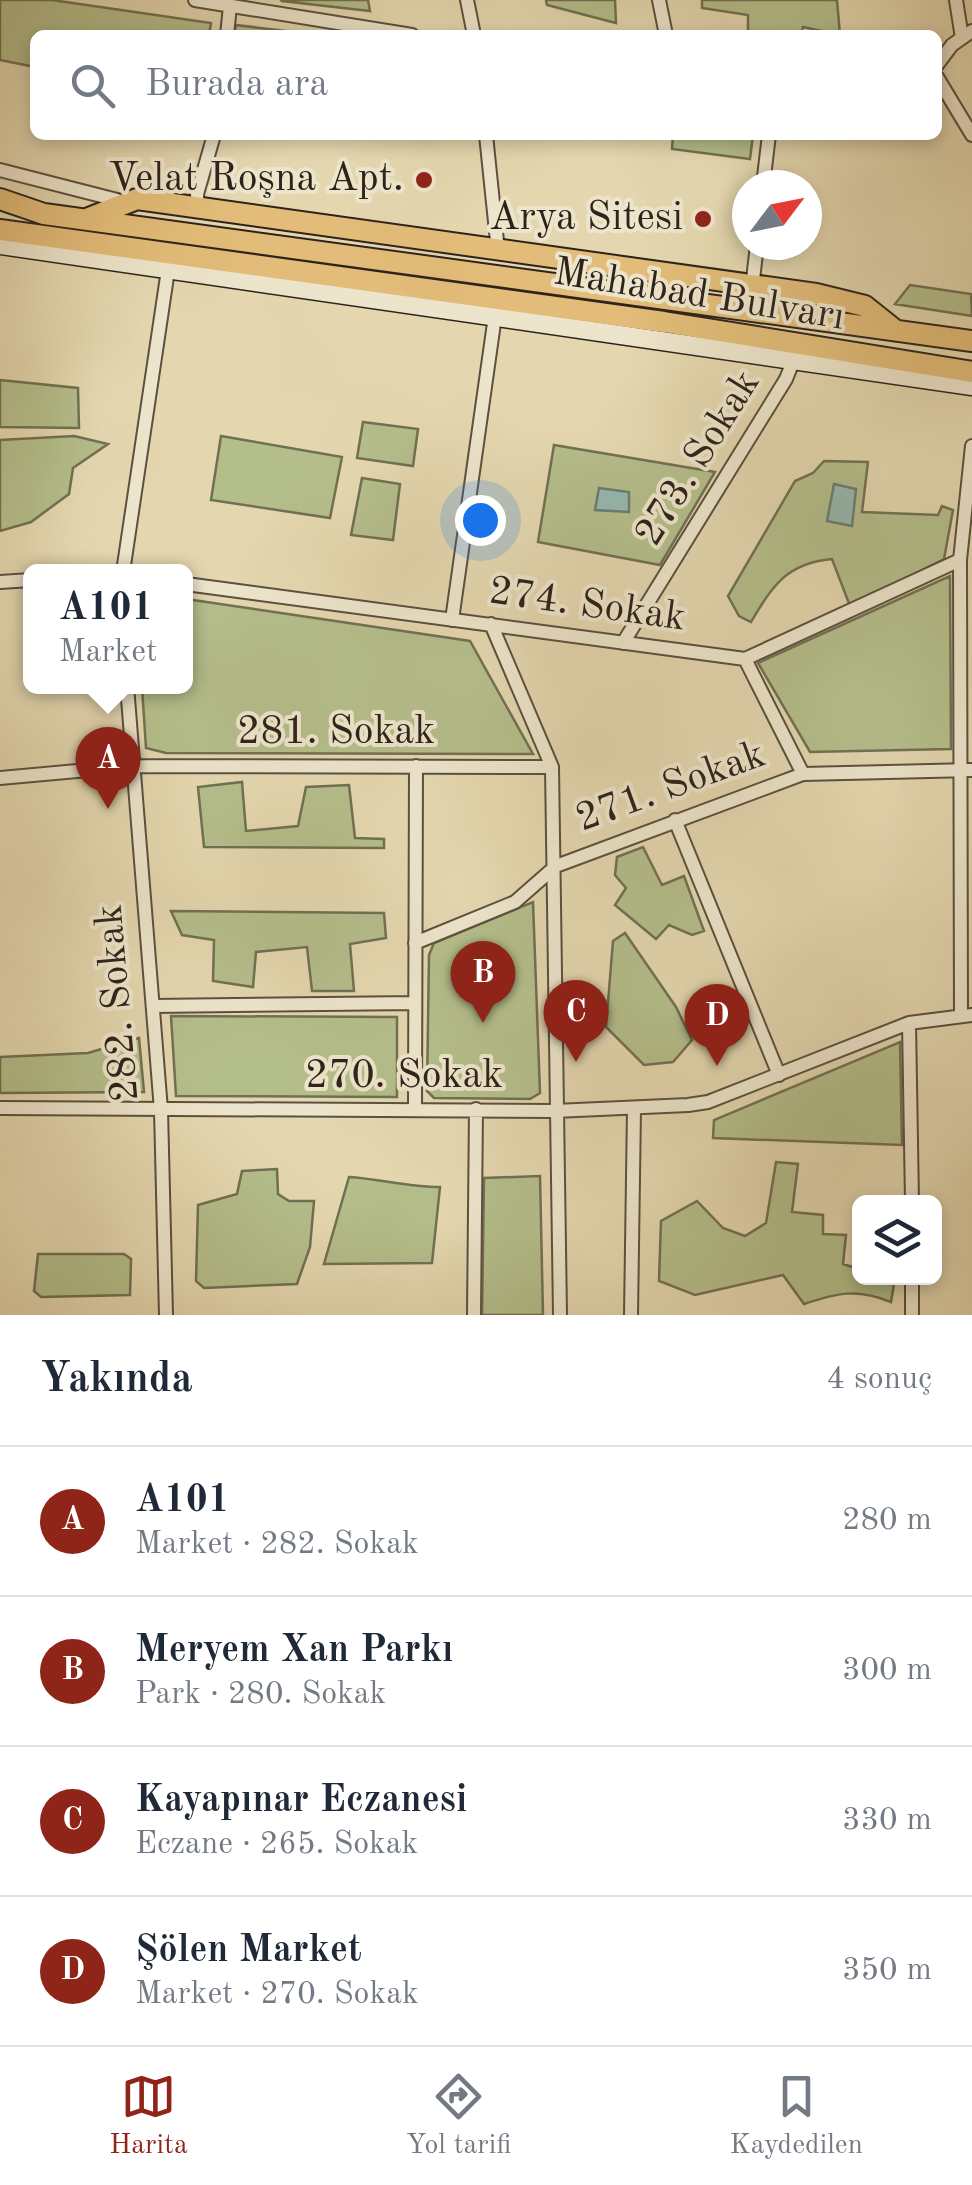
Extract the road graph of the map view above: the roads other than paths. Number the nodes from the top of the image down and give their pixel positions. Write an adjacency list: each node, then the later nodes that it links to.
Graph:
1 (195, 0): 5 (street)
2 (467, 0): 9 (street)
3 (660, 0): 10 (street)
4 (956, 0): 11 (street)
5 (230, 6): 6 (street); 7 (street)
6 (267, 6): 8 (street)
7 (228, 30)
8 (387, 30)
9 (473, 30)
10 (665, 30)
11 (967, 34): 12 (street)
12 (942, 60)
13 (942, 86): 14 (street)
14 (972, 136)
15 (213, 140): 22 (street)
16 (487, 140): 26 (street)
17 (768, 140): 19 (street)
18 (0, 170): 21 (street)
19 (766, 170)
20 (0, 199): 23 (main road, Mahabad Bulvarı)
21 (128, 203): 22 (main road); 23 (main road)
22 (198, 211): 26 (main road)
23 (85, 220): 31 (main road, Mahabad Bulvarı)
24 (0, 230): 34 (main road, Mahabad Bulvarı)
25 (0, 245): 28 (main road)
26 (498, 252): 29 (main road)
27 (755, 260): 29 (street)
28 (168, 270): 30 (main road); 38 (street)
29 (752, 288): 31 (main road)
30 (494, 316): 33 (main road); 40 (street)
31 (897, 331): 32 (main road, Mahabad Bulvarı)
32 (972, 340)
33 (794, 359): 35 (main road); 42 (street, 273. Sokak)
34 (972, 372)
35 (972, 386)
36 (972, 446): 37 (street)
37 (960, 560): 43 (street); 48 (street)
38 (124, 564)
39 (193, 585): 40 (street, 274. Sokak)
40 (452, 620): 41 (street, 274. Sokak)
41 (492, 624): 42 (street, 274. Sokak); 47 (street)
42 (623, 643): 43 (street, 274. Sokak)
43 (745, 659): 49 (street)
44 (128, 694): 45 (street, 282. Sokak)
45 (132, 766): 46 (street, 281. Sokak); 50 (street, 281. Sokak); 55 (street, 282. Sokak)
46 (416, 766): 47 (street, 281. Sokak); 53 (street)
47 (552, 767): 52 (street)
48 (967, 770): 49 (street, 271. Sokak); 56 (street)
49 (803, 774): 51 (street, 271. Sokak)
50 (0, 778)
51 (675, 820): 52 (street, 271. Sokak); 58 (street)
52 (556, 866): 53 (street, 271. Sokak); 64 (street)
53 (416, 942): 54 (street)
54 (415, 1002): 55 (street); 61 (street)
55 (153, 1006): 63 (street, 282. Sokak)
56 (966, 1015): 57 (street, 270. Sokak)
57 (910, 1022): 58 (street, 270. Sokak); 65 (street)
58 (779, 1076): 60 (street, 270. Sokak)
59 (0, 1108): 63 (street, 270. Sokak)
60 (634, 1108): 64 (street, 270. Sokak); 70 (street)
61 (415, 1109): 62 (street, 270. Sokak); 63 (street, 270. Sokak)
62 (476, 1109): 64 (street, 270. Sokak); 68 (street)
63 (162, 1110): 67 (street, 282. Sokak)
64 (554, 1111): 69 (street)
65 (912, 1195)
66 (912, 1285): 71 (street)
67 (166, 1315)
68 (474, 1315)
69 (560, 1315)
70 (631, 1315)
71 (912, 1315)

